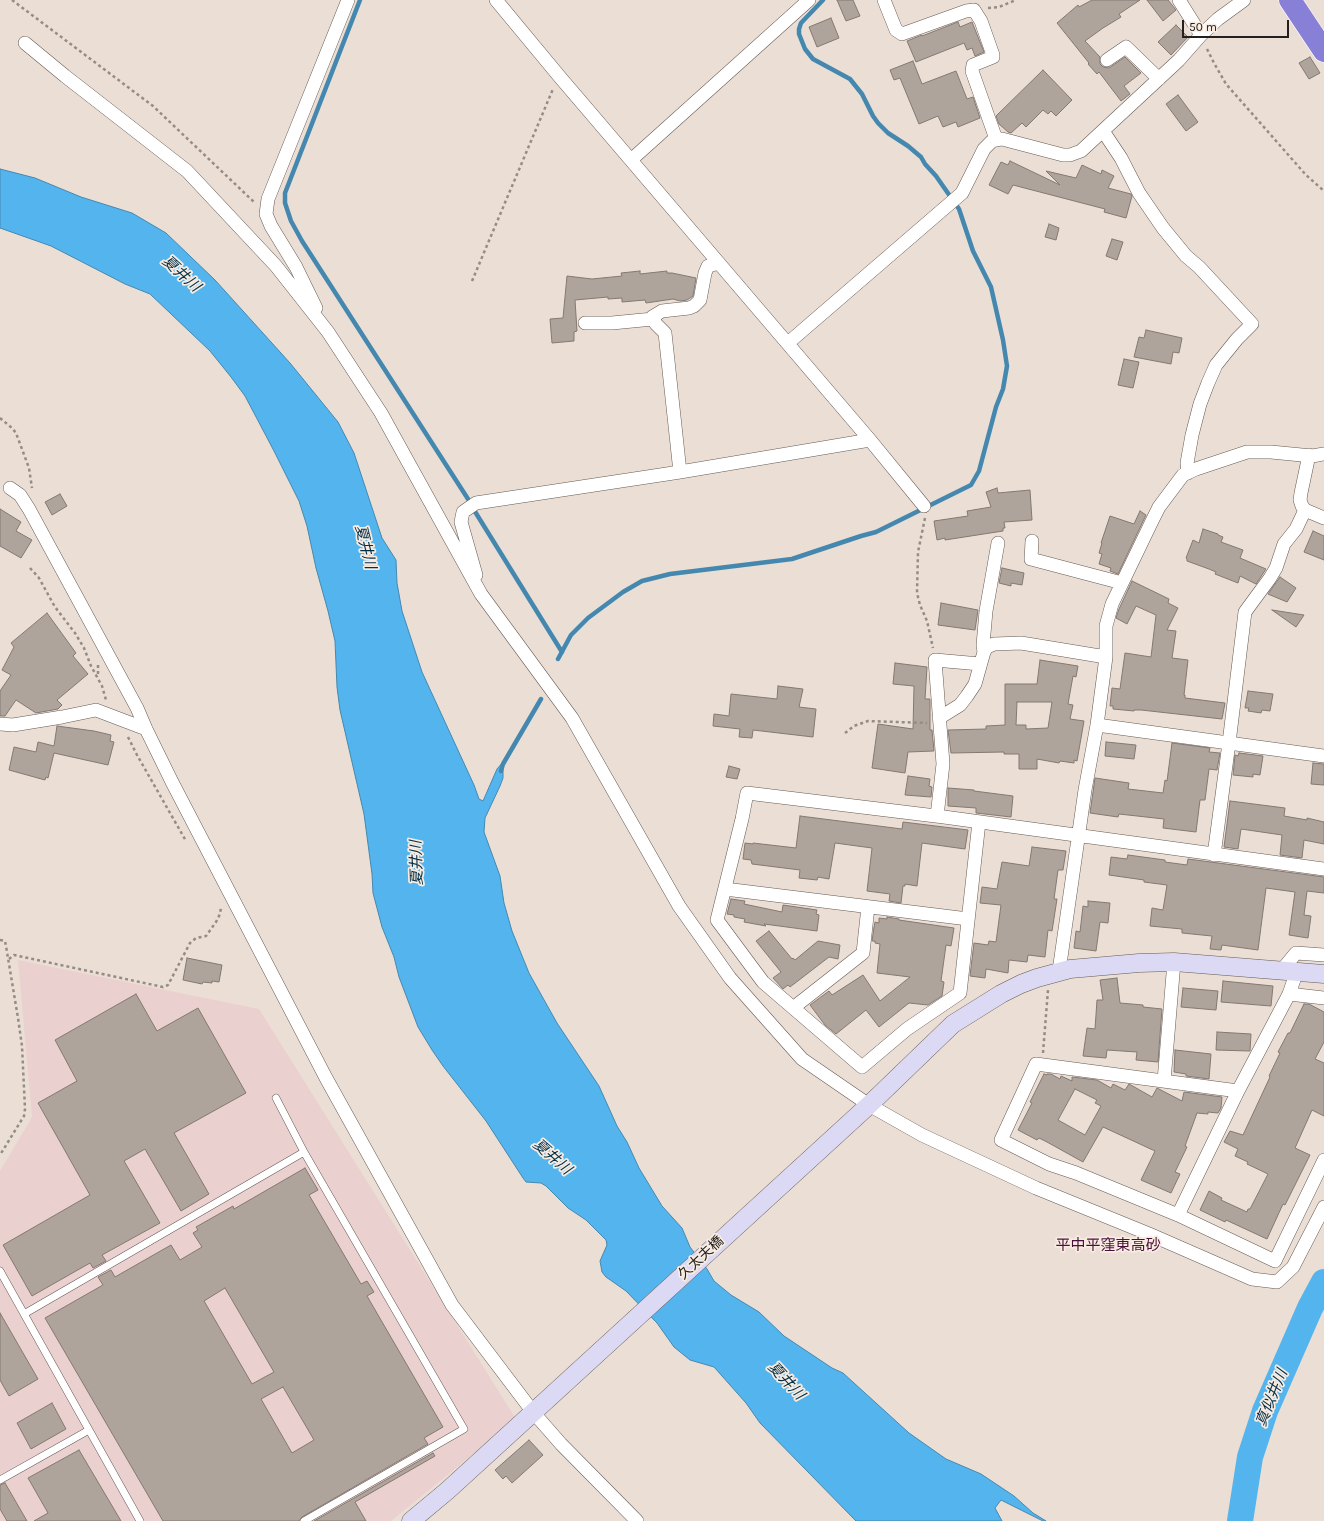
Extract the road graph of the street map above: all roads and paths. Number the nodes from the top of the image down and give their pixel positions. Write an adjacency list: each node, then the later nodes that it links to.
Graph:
1 (12, 0): 21 (path)
2 (348, 0): 21 (street)
3 (496, 0): 15 (street)
4 (809, 0): 19 (street)
5 (884, 0): 10 (street)
6 (1016, 0): 10 (path)
7 (1179, 0): 11 (street)
8 (1244, 0): 11 (street)
9 (1290, 0): 13 (highway)
10 (974, 10): 18 (street)
11 (1200, 35): 16 (street); 20 (path)
12 (25, 43): 26 (street)
13 (1324, 51)
14 (1107, 60): 16 (street)
15 (559, 76): 19 (street); 23 (path)
16 (1159, 79): 17 (street)
17 (1103, 131): 18 (street); 33 (street)
18 (996, 139): 27 (street)
19 (631, 160): 22 (street)
20 (1324, 191)
21 (266, 214): 26 (street)
22 (718, 263): 24 (street); 27 (street)
23 (472, 281)
24 (653, 319): 25 (street); 32 (street)
25 (585, 323)
26 (328, 332): 43 (street)
27 (788, 343): 29 (street)
28 (0, 418): 35 (path)
29 (870, 440): 32 (street); 36 (street)
30 (1324, 454): 31 (street)
31 (1309, 456): 33 (street); 37 (street)
32 (680, 472): 43 (street)
33 (1188, 473): 42 (street)
34 (10, 488): 51 (street)
35 (32, 490)
36 (924, 510): 46 (path)
37 (1305, 510): 38 (street); 53 (street)
38 (1324, 518)
39 (1032, 541): 42 (street)
40 (998, 543): 45 (street)
41 (30, 568): 47 (path)
42 (1122, 583): 44 (street)
43 (481, 594): 79 (street)
44 (1106, 657): 45 (street); 50 (street)
45 (982, 658): 46 (street); 48 (street)
46 (935, 660): 48 (street)
47 (117, 718): 49 (street); 51 (street); 58 (path)
48 (939, 721): 52 (path); 55 (street)
49 (0, 724)
50 (1097, 725): 53 (street); 57 (street)
51 (146, 729): 87 (street)
52 (845, 733)
53 (1229, 743): 54 (street); 59 (street)
54 (1324, 756)
55 (937, 816): 56 (street); 61 (street)
56 (979, 822): 57 (street); 64 (street)
57 (1078, 836): 59 (street); 70 (street)
58 (187, 843)
59 (1214, 855): 60 (street)
60 (1324, 869)
61 (725, 889): 63 (street); 74 (street)
62 (220, 901): 67 (path)
63 (868, 907): 64 (street); 74 (street)
64 (968, 919): 74 (street)
65 (0, 940): 67 (path)
66 (1324, 955): 69 (street)
67 (9, 959): 81 (path)
68 (1174, 962): 69 (street, 久太夫橋); 70 (street, 久太夫橋); 76 (street)
69 (1289, 971): 71 (street, 久太夫橋); 72 (street)
70 (1054, 973): 75 (path); 79 (street, 久太夫橋)
71 (1324, 974)
72 (1289, 994): 73 (street); 77 (street)
73 (1324, 998)
74 (793, 1008)
75 (1042, 1065): 76 (street); 84 (street)
76 (1164, 1081): 77 (street)
77 (1238, 1091): 84 (street)
78 (276, 1098): 80 (lane)
79 (866, 1107): 83 (street); 87 (street, 久太夫橋)
80 (304, 1152): 86 (lane); 91 (lane)
81 (0, 1155)
82 (1324, 1160): 84 (street)
83 (1324, 1207)
84 (1178, 1215)
85 (0, 1272): 86 (lane)
86 (24, 1314): 88 (lane)
87 (536, 1410): 92 (street, 久太夫橋); 93 (street)
88 (89, 1430): 89 (lane); 90 (lane)
89 (0, 1480)
90 (140, 1521)
91 (304, 1521)
92 (411, 1521)
93 (637, 1521)

